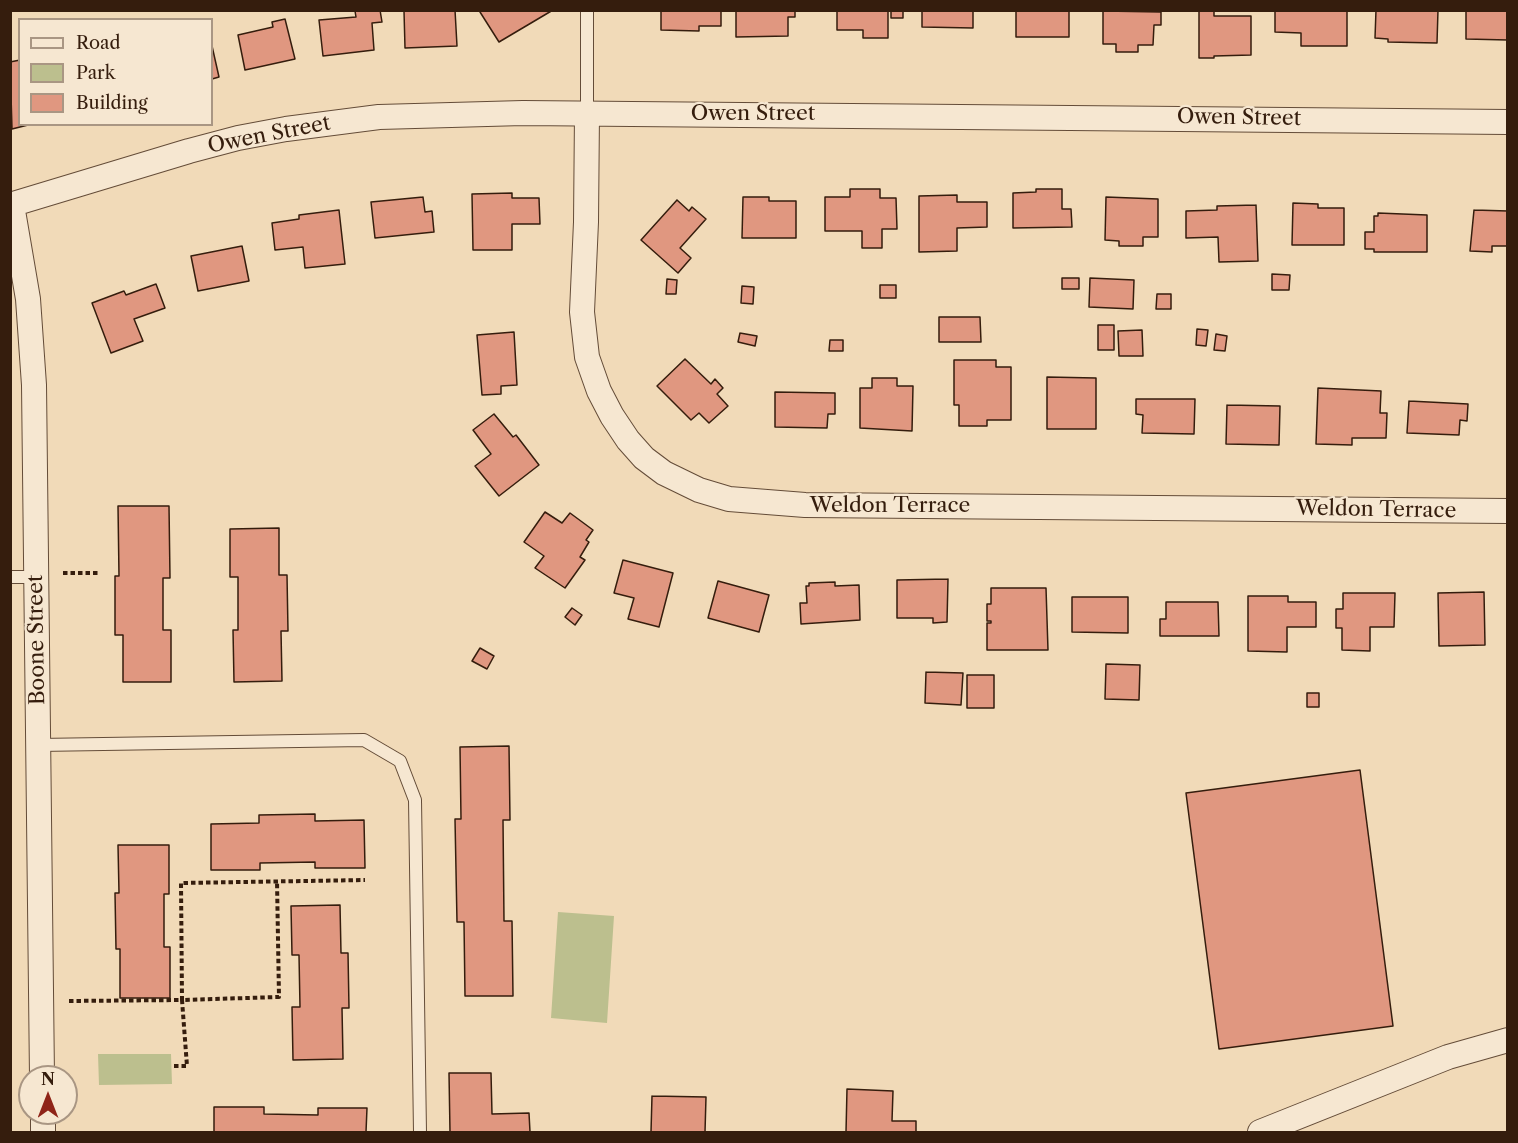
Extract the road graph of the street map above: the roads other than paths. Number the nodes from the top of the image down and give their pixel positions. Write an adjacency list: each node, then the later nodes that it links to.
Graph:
1 (587, 10): 2 (lane)
2 (587, 113): 3 (street, Owen Street); 4 (street, Owen Street); 5 (street, Weldon Terrace)
3 (1508, 122)
4 (11, 205): 6 (street, Boone Street)
5 (1508, 511)
6 (36, 575): 7 (lane); 8 (street, Boone Street)
7 (10, 577)
8 (38, 745): 10 (street, Boone Street); 11 (lane)
9 (1508, 1040): 12 (street)
10 (42, 1065)
11 (420, 1132)
12 (1260, 1132)

